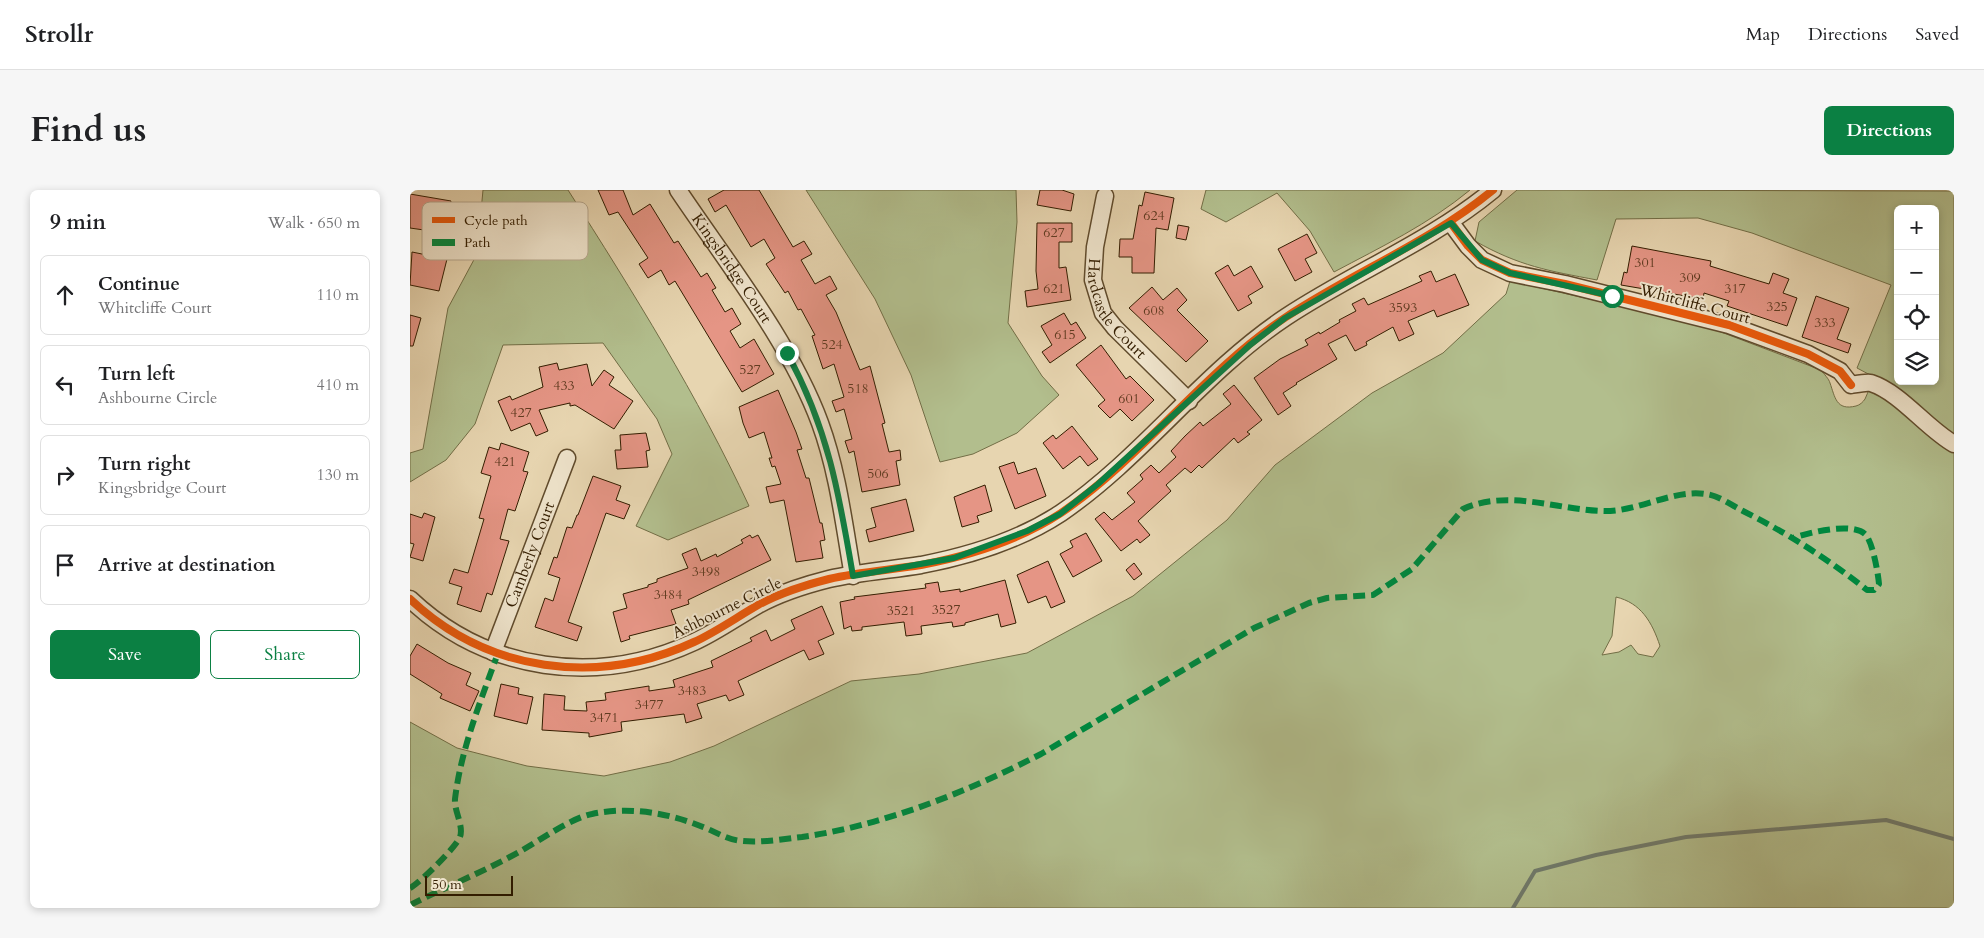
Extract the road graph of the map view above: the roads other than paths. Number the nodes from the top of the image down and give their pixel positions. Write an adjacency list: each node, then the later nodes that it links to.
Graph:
1 (678, 190): 8 (street, Kingsbridge Court)
2 (1493, 190): 4 (street, Ashbourne Circle)
3 (1105, 196): 5 (street, Hardcastle Court)
4 (1451, 223): 5 (street, Ashbourne Circle); 6 (street, Whitcliffe Court)
5 (1189, 401): 8 (street, Ashbourne Circle)
6 (1954, 444)
7 (567, 458): 10 (street, Camberly Court)
8 (853, 576): 10 (street, Ashbourne Circle)
9 (410, 599): 10 (street, Ashbourne Circle)
10 (493, 652)

